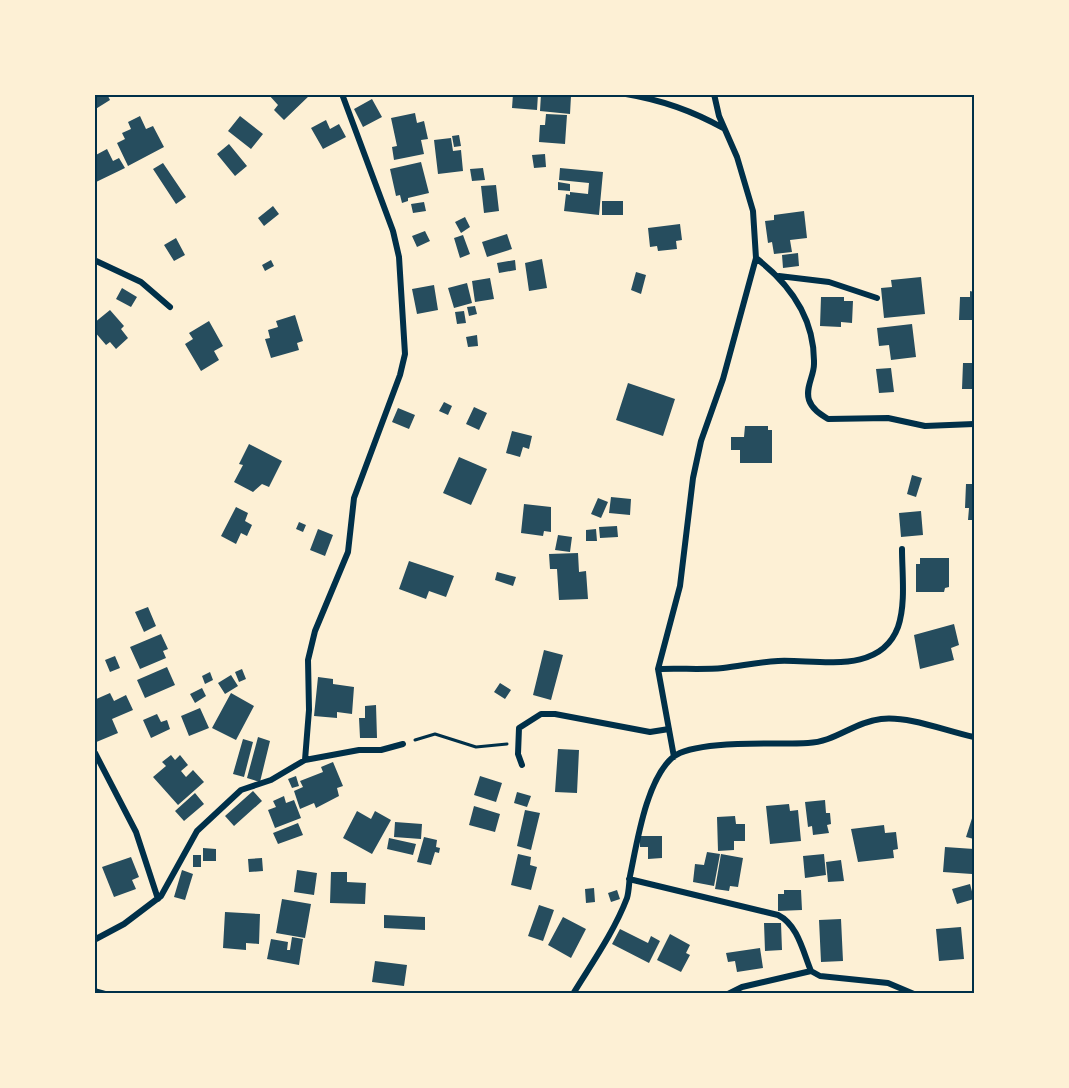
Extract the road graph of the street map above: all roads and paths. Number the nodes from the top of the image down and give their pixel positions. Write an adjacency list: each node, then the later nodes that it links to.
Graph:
1 (342, 94): 19 (street)
2 (626, 94): 4 (street)
3 (714, 94): 4 (street)
4 (724, 128): 5 (street)
5 (756, 258): 7 (street); 12 (street)
6 (94, 260): 9 (street)
7 (779, 276): 8 (street); 10 (street)
8 (877, 298)
9 (170, 307)
10 (975, 424)
11 (903, 549): 12 (street)
12 (658, 669): 13 (street)
13 (669, 729): 15 (street); 18 (street)
14 (975, 737): 18 (street)
15 (518, 742): 16 (path); 20 (street)
16 (404, 744): 19 (street)
17 (95, 753): 22 (street)
18 (674, 757): 21 (street)
19 (305, 760): 22 (street)
20 (522, 765)
21 (629, 879): 24 (street); 27 (street)
22 (158, 899): 23 (street)
23 (94, 940)
24 (811, 971): 28 (street); 29 (street)
25 (94, 991): 26 (street)
26 (105, 993)
27 (573, 993)
28 (728, 993)
29 (914, 993)

